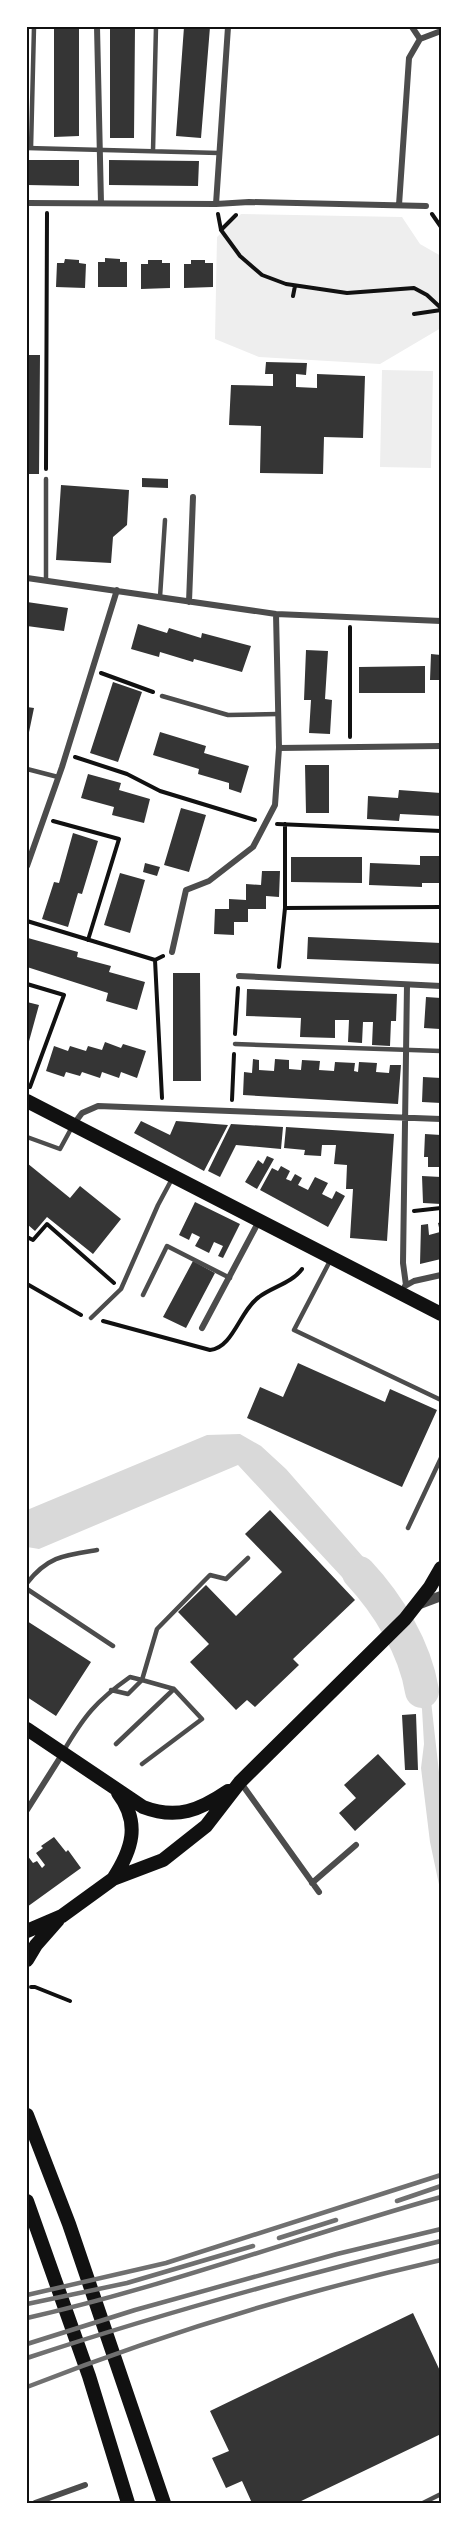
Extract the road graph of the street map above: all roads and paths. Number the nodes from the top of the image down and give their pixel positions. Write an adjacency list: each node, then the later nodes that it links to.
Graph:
1 (34, 27): 8 (lane)
2 (97, 27): 9 (street)
3 (156, 27): 10 (lane)
4 (228, 27): 11 (street)
5 (412, 27): 7 (street)
6 (441, 31): 7 (street)
7 (420, 39): 16 (street)
8 (29, 148): 9 (lane)
9 (100, 149): 10 (lane); 13 (street)
10 (153, 151): 11 (lane)
11 (219, 153): 15 (street)
12 (27, 203): 14 (street)
13 (101, 203): 14 (street); 15 (street)
14 (47, 204): 23 (path)
15 (216, 204): 16 (street)
16 (399, 206): 17 (street)
17 (426, 206)
18 (221, 230): 19 (path)
19 (295, 286): 20 (path); 21 (path)
20 (293, 296)
21 (441, 309): 22 (path)
22 (414, 314)
23 (45, 479): 27 (lane)
24 (193, 497): 30 (street)
25 (165, 520): 29 (lane)
26 (27, 578): 27 (street)
27 (46, 580): 28 (street)
28 (117, 590): 29 (street); 34 (street)
29 (160, 597): 30 (street)
30 (189, 602): 31 (street)
31 (276, 614): 32 (street); 36 (street)
32 (350, 618): 33 (street); 38 (path)
33 (441, 621)
34 (92, 670): 35 (path); 40 (street)
35 (162, 696): 36 (lane)
36 (278, 714): 39 (street)
37 (441, 746): 38 (street)
38 (350, 747): 39 (street)
39 (279, 748): 44 (street)
40 (66, 753): 42 (street); 44 (path)
41 (27, 769): 42 (lane)
42 (58, 777): 43 (street)
43 (44, 819): 47 (street); 51 (path)
44 (265, 823): 45 (path); 52 (street)
45 (285, 824): 46 (path); 49 (path)
46 (441, 831)
47 (27, 866)
48 (441, 907): 49 (path)
49 (285, 908): 55 (path)
50 (27, 921): 51 (path)
51 (88, 940): 53 (path)
52 (172, 952): 53 (path)
53 (155, 960): 63 (path)
54 (239, 976): 55 (street)
55 (278, 978): 57 (street)
56 (27, 984): 62 (path)
57 (408, 985): 58 (street); 60 (street)
58 (441, 986)
59 (235, 1044): 60 (lane)
60 (407, 1049): 61 (lane); 64 (street)
61 (441, 1051)
62 (29, 1094): 66 (main road)
63 (162, 1110): 64 (street); 66 (street)
64 (407, 1119): 65 (street); 70 (street)
65 (441, 1119)
66 (73, 1125): 67 (lane); 68 (main road)
67 (27, 1137)
68 (174, 1176): 71 (main road); 78 (lane)
69 (441, 1208): 70 (path)
70 (405, 1212): 79 (street)
71 (259, 1221): 73 (main road); 76 (street)
72 (27, 1237): 78 (path)
73 (331, 1259): 79 (main road); 84 (lane)
74 (302, 1269): 82 (path)
75 (441, 1275): 79 (street)
76 (230, 1278): 80 (lane); 83 (street)
77 (27, 1284): 82 (path)
78 (121, 1289): 82 (lane)
79 (402, 1289): 81 (main road)
80 (143, 1295)
81 (441, 1314)
82 (91, 1318)
83 (202, 1328)
84 (441, 1400)
85 (441, 1458): 86 (lane)
86 (408, 1528)
87 (97, 1550): 90 (lane)
88 (248, 1558): 95 (lane)
89 (441, 1568): 93 (main road)
90 (27, 1583)
91 (27, 1589): 94 (lane)
92 (441, 1596): 93 (street)
93 (417, 1605): 102 (main road)
94 (113, 1646)
95 (142, 1680): 96 (lane); 97 (lane); 97 (lane)
96 (174, 1689): 99 (lane); 101 (lane)
97 (111, 1690): 100 (lane)
98 (27, 1729): 100 (main road)
99 (116, 1744)
100 (63, 1752): 103 (main road); 104 (street)
101 (142, 1764)
102 (240, 1782): 103 (main road); 106 (main road); 107 (street)
103 (112, 1784): 106 (main road)
104 (27, 1810)
105 (356, 1845): 107 (street)
106 (113, 1879): 109 (main road)
107 (312, 1883): 108 (street)
108 (319, 1892)
109 (62, 1916): 110 (main road); 111 (main road)
110 (27, 1931)
111 (27, 1960)
112 (31, 1987): 113 (path)
113 (70, 2001)
114 (27, 2115): 120 (main road)
115 (27, 2200): 119 (main road)
116 (85, 2485): 118 (street)
117 (441, 2494): 121 (lane)
118 (35, 2503)
119 (128, 2503)
120 (164, 2503)
121 (423, 2503)

